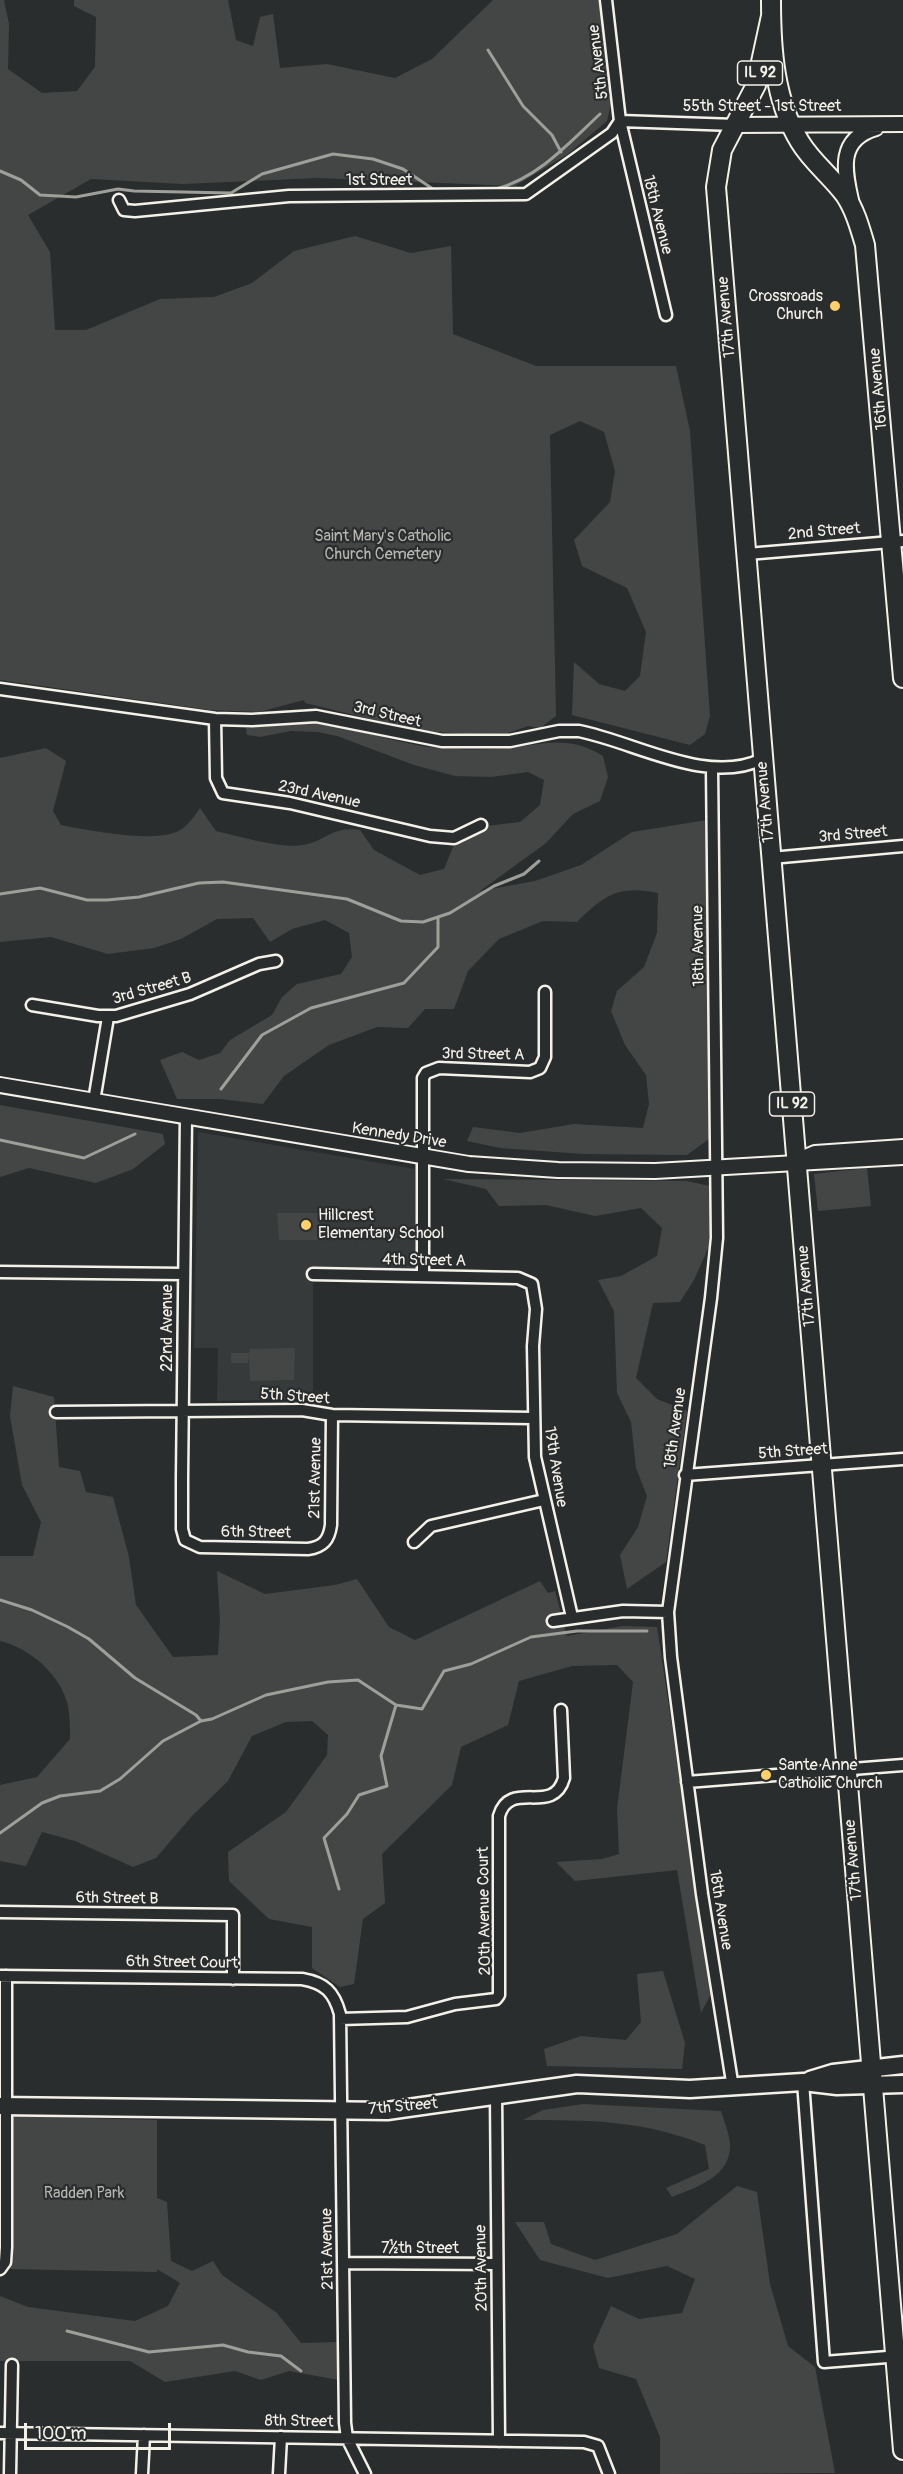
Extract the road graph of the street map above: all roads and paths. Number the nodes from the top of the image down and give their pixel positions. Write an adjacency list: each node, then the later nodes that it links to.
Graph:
1 (606, 0): 3 (street, 5th Avenue)
2 (771, 8): 4 (main road, IL 92); 6 (main road, IL 92)
3 (620, 121): 6 (street, 55th Street - 1st Street); 7 (street, 1st Street); 9 (street, 18th Avenue)
4 (790, 124): 5 (street, 55th Street - 1st Street); 6 (street, 55th Street - 1st Street); 8 (main road, 16th Avenue / IL 92)
5 (896, 124): 8 (street)
6 (735, 125): 11 (main road, 17th Avenue / IL 92)
7 (119, 200)
8 (855, 212): 10 (main road, 16th Avenue / IL 92)
9 (666, 315)
10 (897, 541): 11 (street, 2nd Street); 12 (main road, 16th Avenue / IL 92)
11 (747, 554): 15 (main road, 17th Avenue / IL 92)
12 (903, 678)
13 (0, 689): 14 (street, 3rd Street)
14 (215, 719): 16 (street, 3rd Street); 17 (street, 23rd Avenue)
15 (762, 759): 16 (street, 3rd Street); 19 (main road, 17th Avenue / IL 92)
16 (712, 768): 31 (street, 18th Avenue)
17 (481, 825)
18 (903, 846): 19 (street, 3rd Street)
19 (771, 858): 30 (main road, 17th Avenue / IL 92)
20 (276, 961): 23 (street, 3rd Street B)
21 (545, 992): 29 (street, 3rd Street A)
22 (32, 1005): 23 (street, 3rd Street B)
23 (108, 1017): 25 (street)
24 (0, 1085): 25 (street, Kennedy Drive)
25 (94, 1101): 26 (street, Kennedy Drive)
26 (186, 1117): 29 (street, Kennedy Drive); 33 (street, 22nd Avenue)
27 (903, 1147): 30 (street, Kennedy Drive)
28 (903, 1156): 30 (street, Kennedy Drive)
29 (422, 1157): 31 (street, Kennedy Drive); 35 (street)
30 (797, 1161): 31 (street, Kennedy Drive); 42 (main road, 17th Avenue / IL 92)
31 (716, 1168): 43 (street, 18th Avenue)
32 (0, 1272): 33 (street)
33 (184, 1274): 37 (street, 22nd Avenue)
34 (313, 1274): 35 (street, 4th Street A)
35 (423, 1275): 36 (street, 4th Street A)
36 (532, 1284): 40 (street, 19th Avenue)
37 (183, 1410): 38 (street, 5th Street); 39 (street, 5th Street); 45 (street, 22nd Avenue)
38 (56, 1412)
39 (332, 1415): 40 (street, 5th Street); 46 (street, 21st Avenue)
40 (532, 1418): 44 (street, 19th Avenue)
41 (903, 1458): 42 (street, 5th Street)
42 (821, 1465): 43 (street, 5th Street); 53 (main road, 17th Avenue / IL 92)
43 (685, 1475): 48 (street, 18th Avenue)
44 (544, 1500): 47 (street); 49 (street, 19th Avenue)
45 (185, 1540): 46 (street, 6th Street)
46 (327, 1541)
47 (414, 1542)
48 (668, 1612): 49 (street); 54 (street, 18th Avenue)
49 (572, 1617): 50 (street)
50 (553, 1621)
51 (561, 1710): 58 (street, 20th Avenue Court)
52 (903, 1765): 53 (street)
53 (846, 1769): 54 (street); 60 (main road, 17th Avenue / IL 92)
54 (687, 1782): 63 (street, 18th Avenue)
55 (0, 1912): 57 (street, 6th Street B)
56 (3, 1976): 57 (street, 6th Street Court); 65 (street)
57 (233, 1979): 58 (street, 6th Street Court)
58 (340, 2019): 66 (street, 21st Avenue)
59 (903, 2065): 60 (main road, 7th Street)
60 (872, 2077): 61 (main road, 7th Street); 62 (main road, 7th Street); 70 (main road, 17th Avenue / IL 92)
61 (803, 2082): 63 (main road, 7th Street); 70 (street)
62 (903, 2084)
63 (733, 2088): 64 (main road, 7th Street)
64 (496, 2095): 66 (main road, 7th Street); 68 (street, 20th Avenue)
65 (2, 2106): 66 (main road, 7th Street); 69 (street)
66 (341, 2111): 67 (street, 21st Avenue)
67 (343, 2263): 68 (street, 7½th Street); 75 (street, 21st Avenue)
68 (497, 2264): 76 (street, 20th Avenue)
69 (1, 2268)
70 (899, 2356): 77 (main road, 17th Avenue / IL 92)
71 (12, 2364): 72 (street)
72 (6, 2433): 73 (street, 8th Street); 78 (street)
73 (144, 2435): 74 (street, 8th Street); 79 (street)
74 (281, 2437): 75 (street, 8th Street); 80 (street)
75 (347, 2438): 76 (street, 8th Street); 81 (street, 21st Avenue)
76 (499, 2441): 82 (street, 8th Street)
77 (903, 2450)
78 (10, 2474)
79 (142, 2474)
80 (279, 2474)
81 (365, 2474)
82 (609, 2474)

